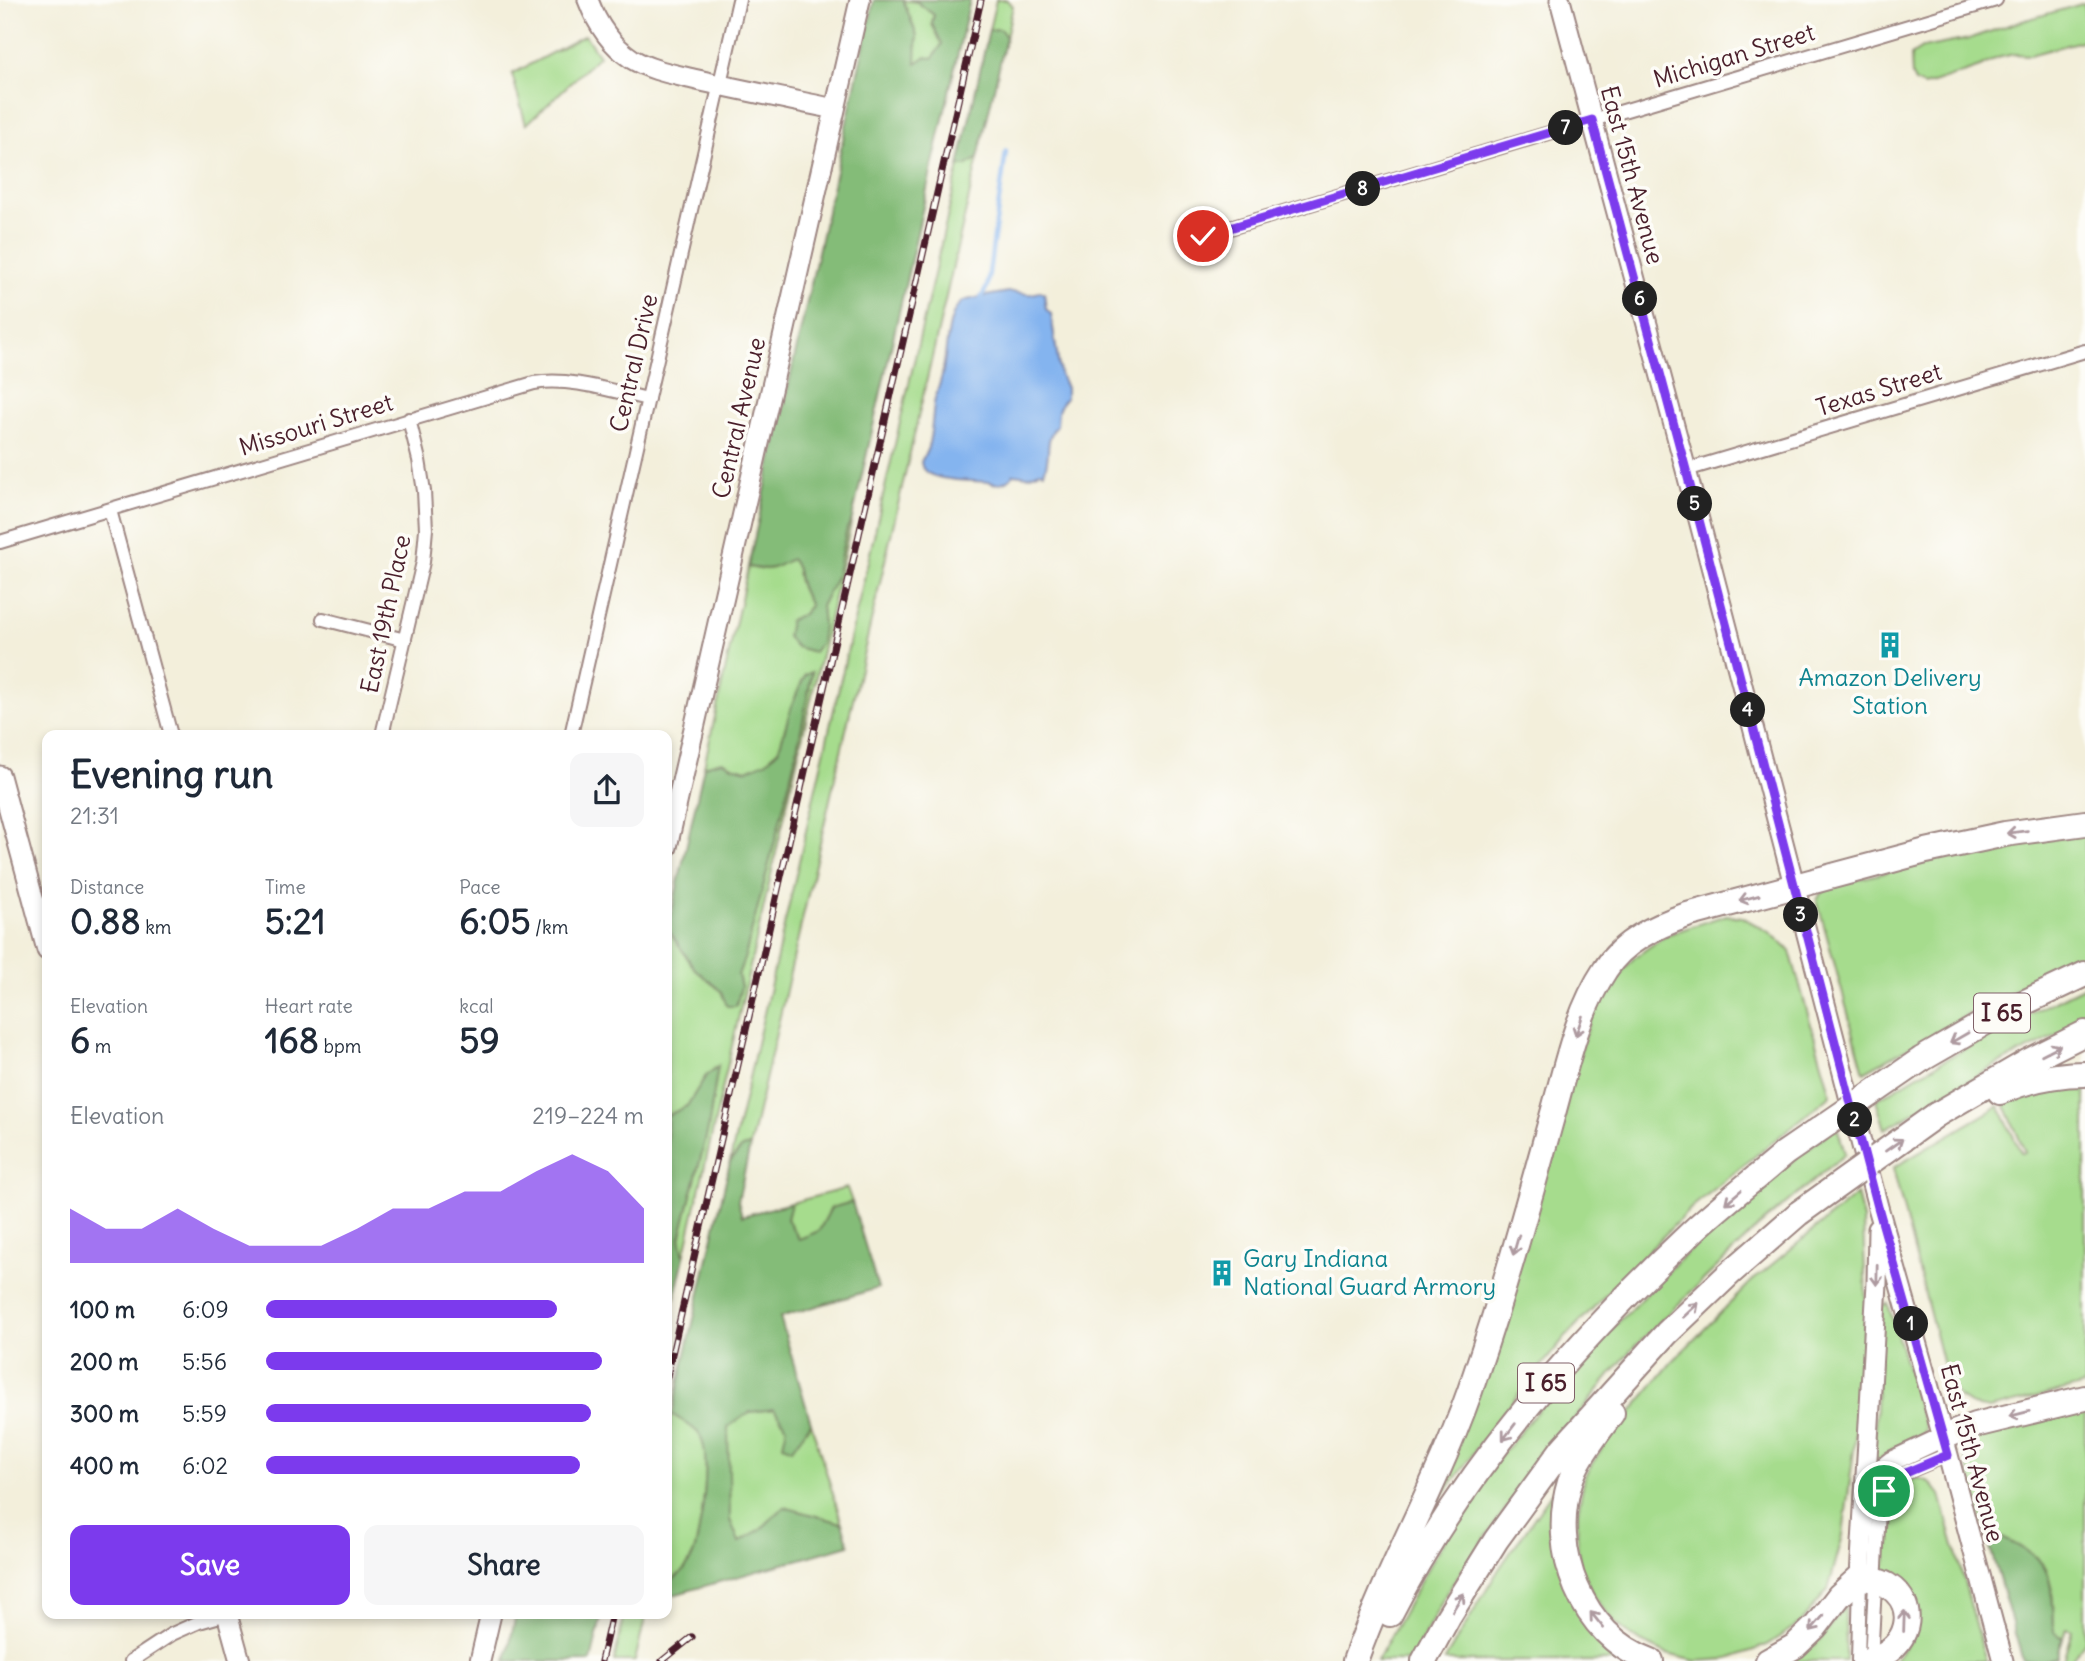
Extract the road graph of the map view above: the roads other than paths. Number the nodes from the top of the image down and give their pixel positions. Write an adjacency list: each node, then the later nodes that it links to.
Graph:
1 (588, 0): 6 (street)
2 (739, 0): 6 (street, Central Drive)
3 (860, 0): 7 (street, Central Avenue)
4 (1560, 0): 8 (street, East 15th Avenue)
5 (1996, 0): 8 (street, Michigan Street)
6 (720, 85): 7 (street); 11 (street, Central Drive)
7 (835, 109): 23 (street, Central Avenue)
8 (1592, 120): 9 (street, Michigan Street); 13 (street, East 15th Avenue)
9 (1203, 236)
10 (2085, 351): 13 (street, Texas Street)
11 (648, 399): 12 (street, Missouri Street); 20 (street, Central Drive)
12 (409, 419): 14 (street, Missouri Street); 17 (street, East 19th Place)
13 (1686, 470): 24 (street, East 15th Avenue)
14 (110, 510): 15 (street, Missouri Street); 18 (street)
15 (0, 542)
16 (323, 619): 17 (street)
17 (405, 640): 19 (street, East 19th Place)
18 (170, 730)
19 (383, 730)
20 (572, 730)
21 (0, 776): 25 (street)
22 (2085, 823): 24 (highway, one-way to 24)
23 (672, 825)
24 (1793, 886): 30 (street, East 15th Avenue); 43 (highway, one-way to 43)
25 (42, 931)
26 (2085, 974): 44 (highway, I 65, one-way to 44, bridge)
27 (2085, 1033): 29 (highway, I 65, one-way to 27)
28 (2085, 1074): 29 (highway)
29 (1942, 1111): 31 (highway, I 65, one-way to 29, bridge)
30 (1878, 1207): 33 (street, East 15th Avenue); 34 (street, one-way to 34)
31 (1667, 1333): 45 (highway, I 65, one-way to 31); 46 (highway, one-way to 31)
32 (2085, 1398): 33 (highway, one-way to 33)
33 (1946, 1446): 34 (street); 35 (street); 48 (street, East 15th Avenue)
34 (1865, 1493): 35 (street)
35 (1868, 1579): 39 (street); 39 (highway, one-way to 35); 47 (highway, one-way to 47)
36 (210, 1619): 40 (street)
37 (228, 1619): 41 (street)
38 (490, 1619): 42 (street)
39 (1867, 1660)
40 (131, 1661)
41 (240, 1661)
42 (480, 1661)
43 (1355, 1661)
44 (1366, 1661)
45 (1424, 1661)
46 (1651, 1661)
47 (1768, 1661)
48 (2003, 1661)

